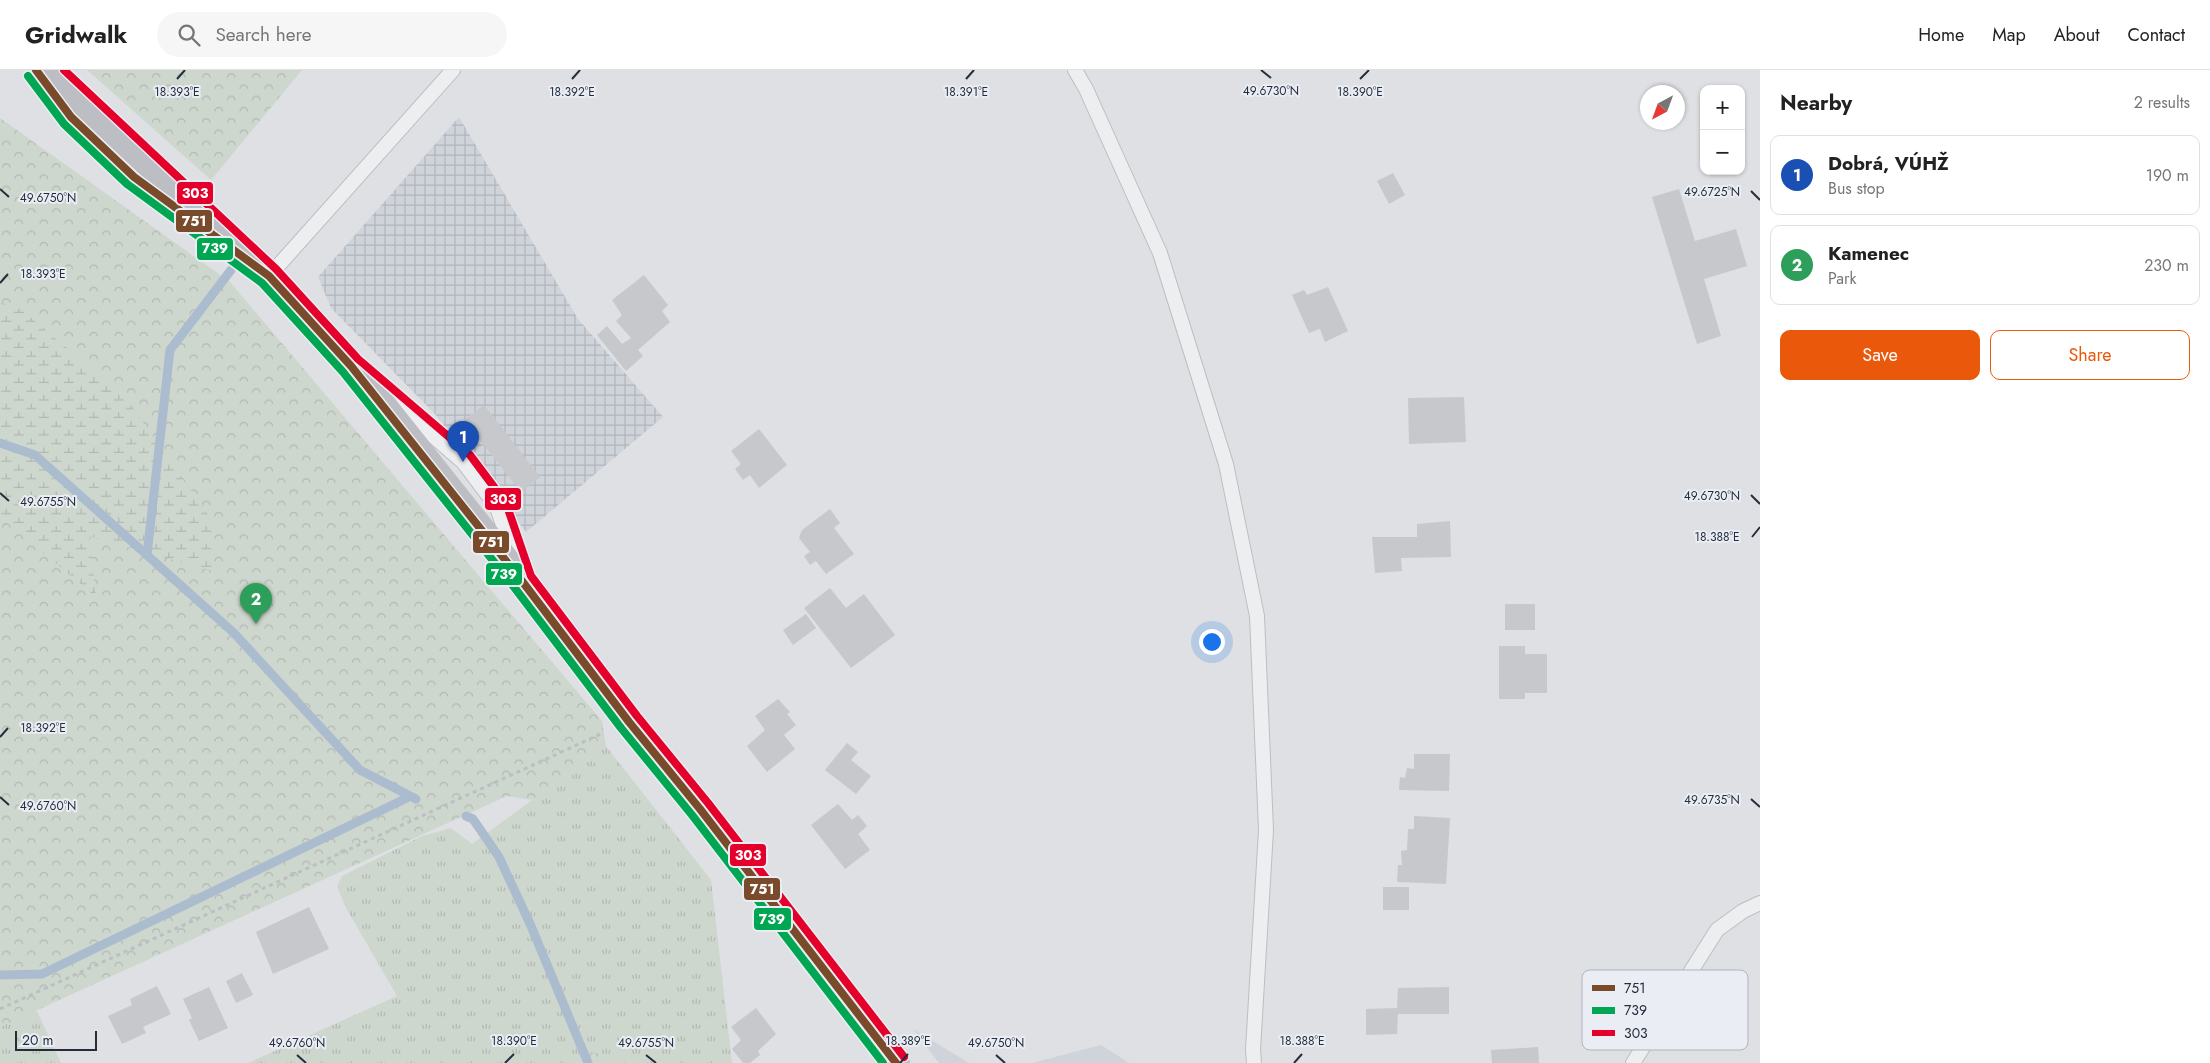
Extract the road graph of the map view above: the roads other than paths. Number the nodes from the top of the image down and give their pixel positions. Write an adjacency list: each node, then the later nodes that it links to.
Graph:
1 (36, 70): 5 (lane)
2 (49, 70): 5 (main road)
3 (453, 70): 5 (lane)
4 (1075, 70): 10 (lane)
5 (268, 276): 9 (main road)
6 (1760, 903): 7 (lane)
7 (1691, 970)
8 (1640, 1050): 11 (lane)
9 (896, 1063)
10 (1254, 1063)
11 (1632, 1063)

